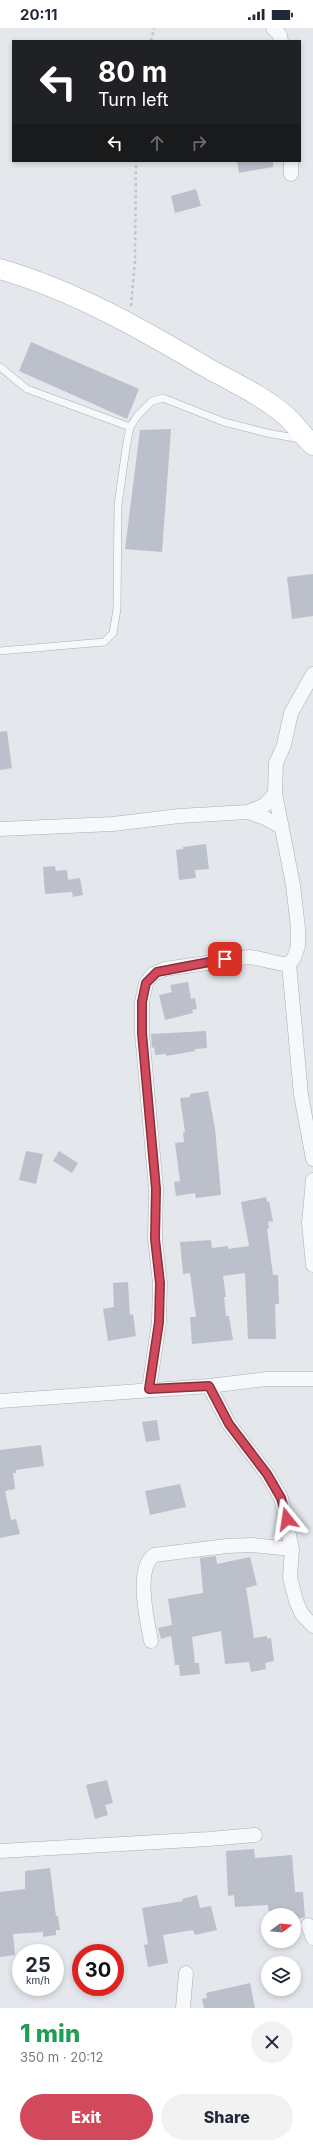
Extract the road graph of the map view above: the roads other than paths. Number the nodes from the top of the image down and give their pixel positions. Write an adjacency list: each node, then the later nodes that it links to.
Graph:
1 (273, 28): 2 (street)
2 (281, 40)
3 (0, 269): 6 (main road)
4 (0, 367): 5 (lane)
5 (130, 427): 6 (lane); 7 (lane)
6 (310, 442)
7 (0, 651)
8 (313, 674): 9 (street)
9 (275, 793): 10 (street); 11 (street)
10 (248, 812): 11 (street); 12 (street)
11 (281, 827): 13 (street)
12 (0, 829)
13 (289, 964): 14 (street); 19 (street)
14 (313, 1159)
15 (313, 1180): 16 (street)
16 (313, 1265)
17 (313, 1379): 18 (street)
18 (209, 1386): 19 (street); 21 (street)
19 (149, 1389): 20 (street)
20 (0, 1401)
21 (292, 1549): 22 (street); 23 (street)
22 (313, 1626)
23 (151, 1641)
24 (255, 1835): 25 (street)
25 (0, 1851)
26 (186, 1973): 27 (street)
27 (183, 2008)

